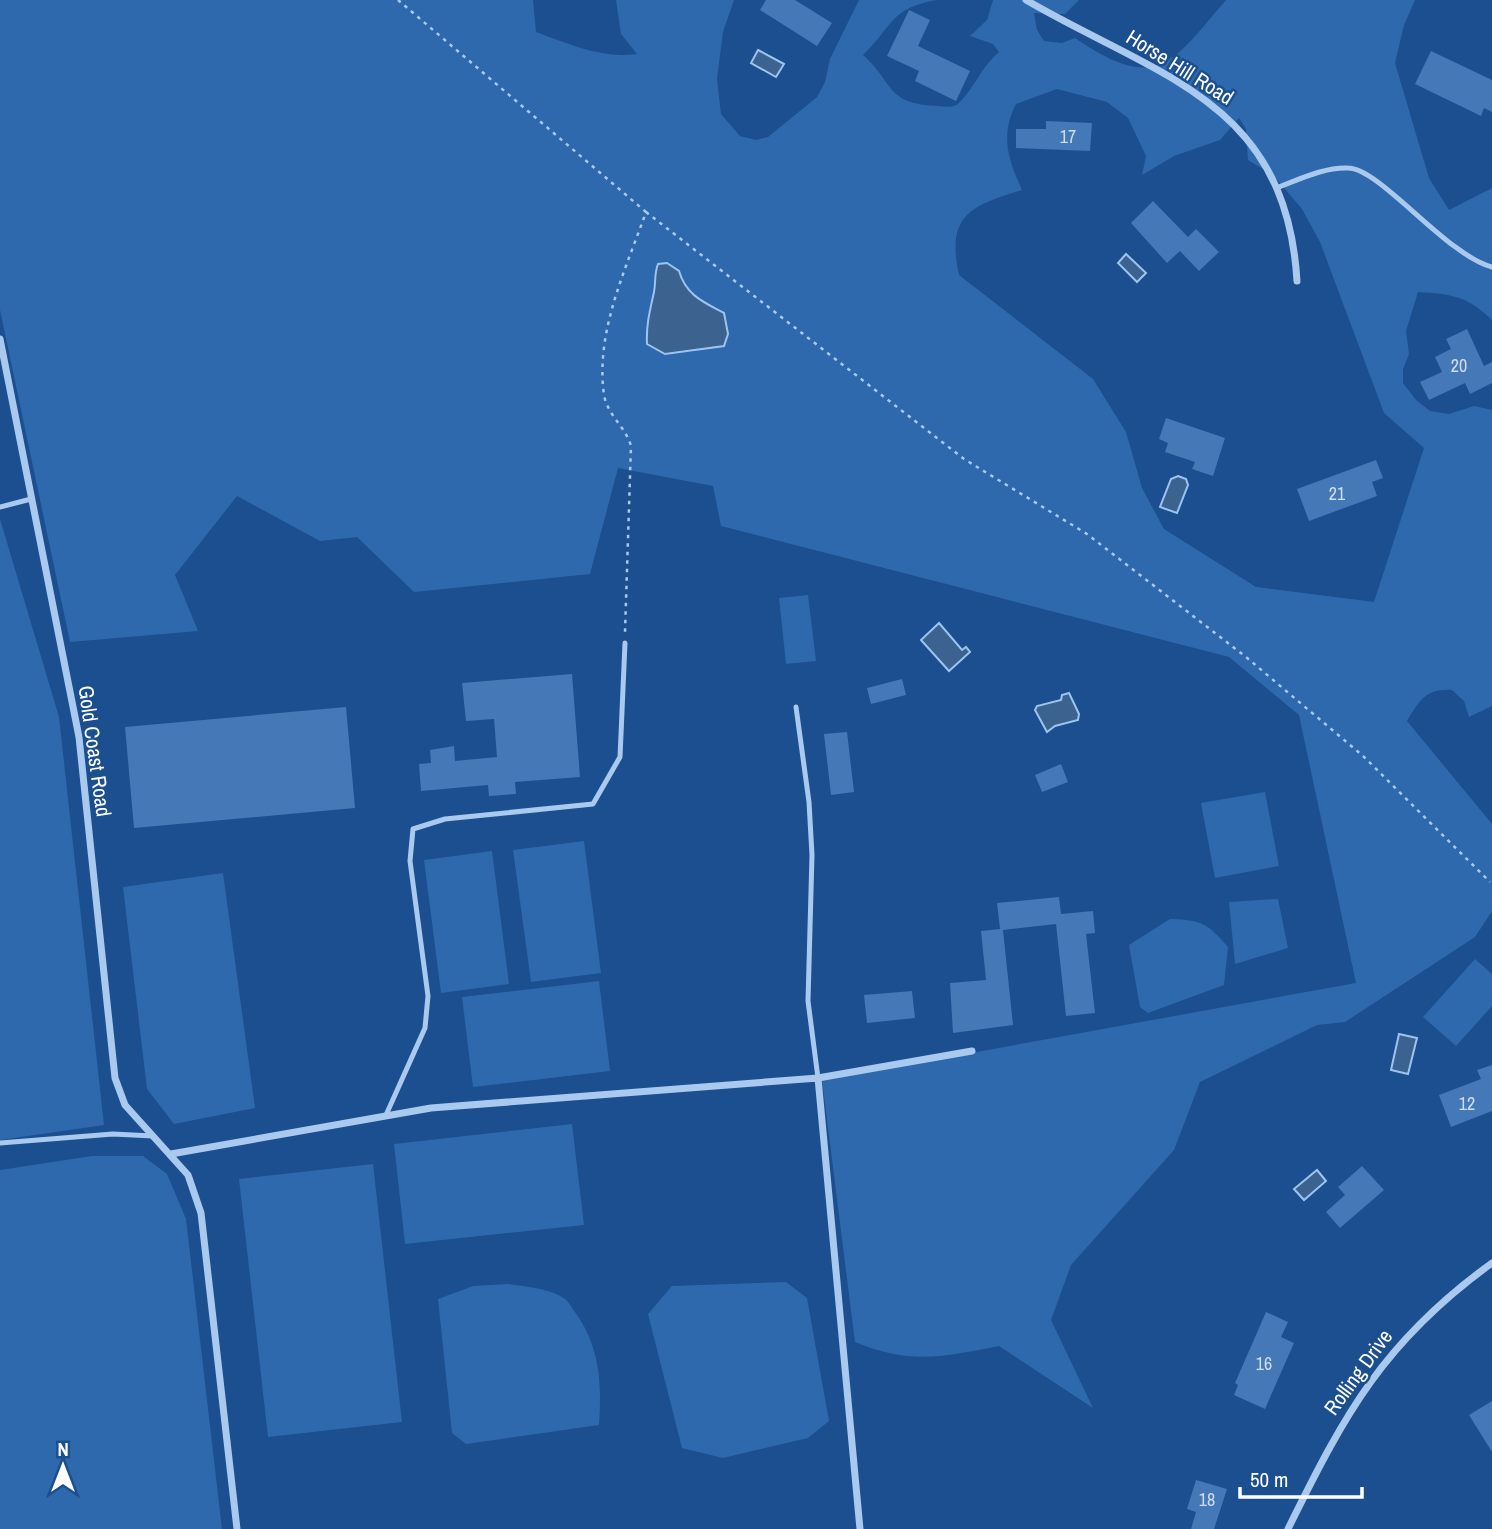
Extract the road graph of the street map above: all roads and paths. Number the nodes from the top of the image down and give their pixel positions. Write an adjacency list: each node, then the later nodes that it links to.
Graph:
1 (398, 0): 4 (path)
2 (1026, 0): 3 (street, Horse Hill Road)
3 (1276, 188): 5 (lane); 6 (street, Horse Hill Road)
4 (646, 212): 10 (path); 12 (path)
5 (1492, 267)
6 (1297, 281)
7 (0, 339): 8 (street, Gold Coast Road)
8 (31, 499): 9 (lane); 16 (street, Gold Coast Road)
9 (0, 507)
10 (625, 643): 15 (lane)
11 (796, 707): 14 (lane)
12 (1490, 882)
13 (972, 1051): 14 (street)
14 (818, 1078): 15 (street); 21 (street)
15 (386, 1115): 18 (street)
16 (153, 1136): 17 (lane); 18 (street, Gold Coast Road)
17 (0, 1143)
18 (171, 1154): 20 (street, Gold Coast Road)
19 (1492, 1264): 22 (street, Rolling Drive)
20 (237, 1529)
21 (860, 1529)
22 (1288, 1529)

